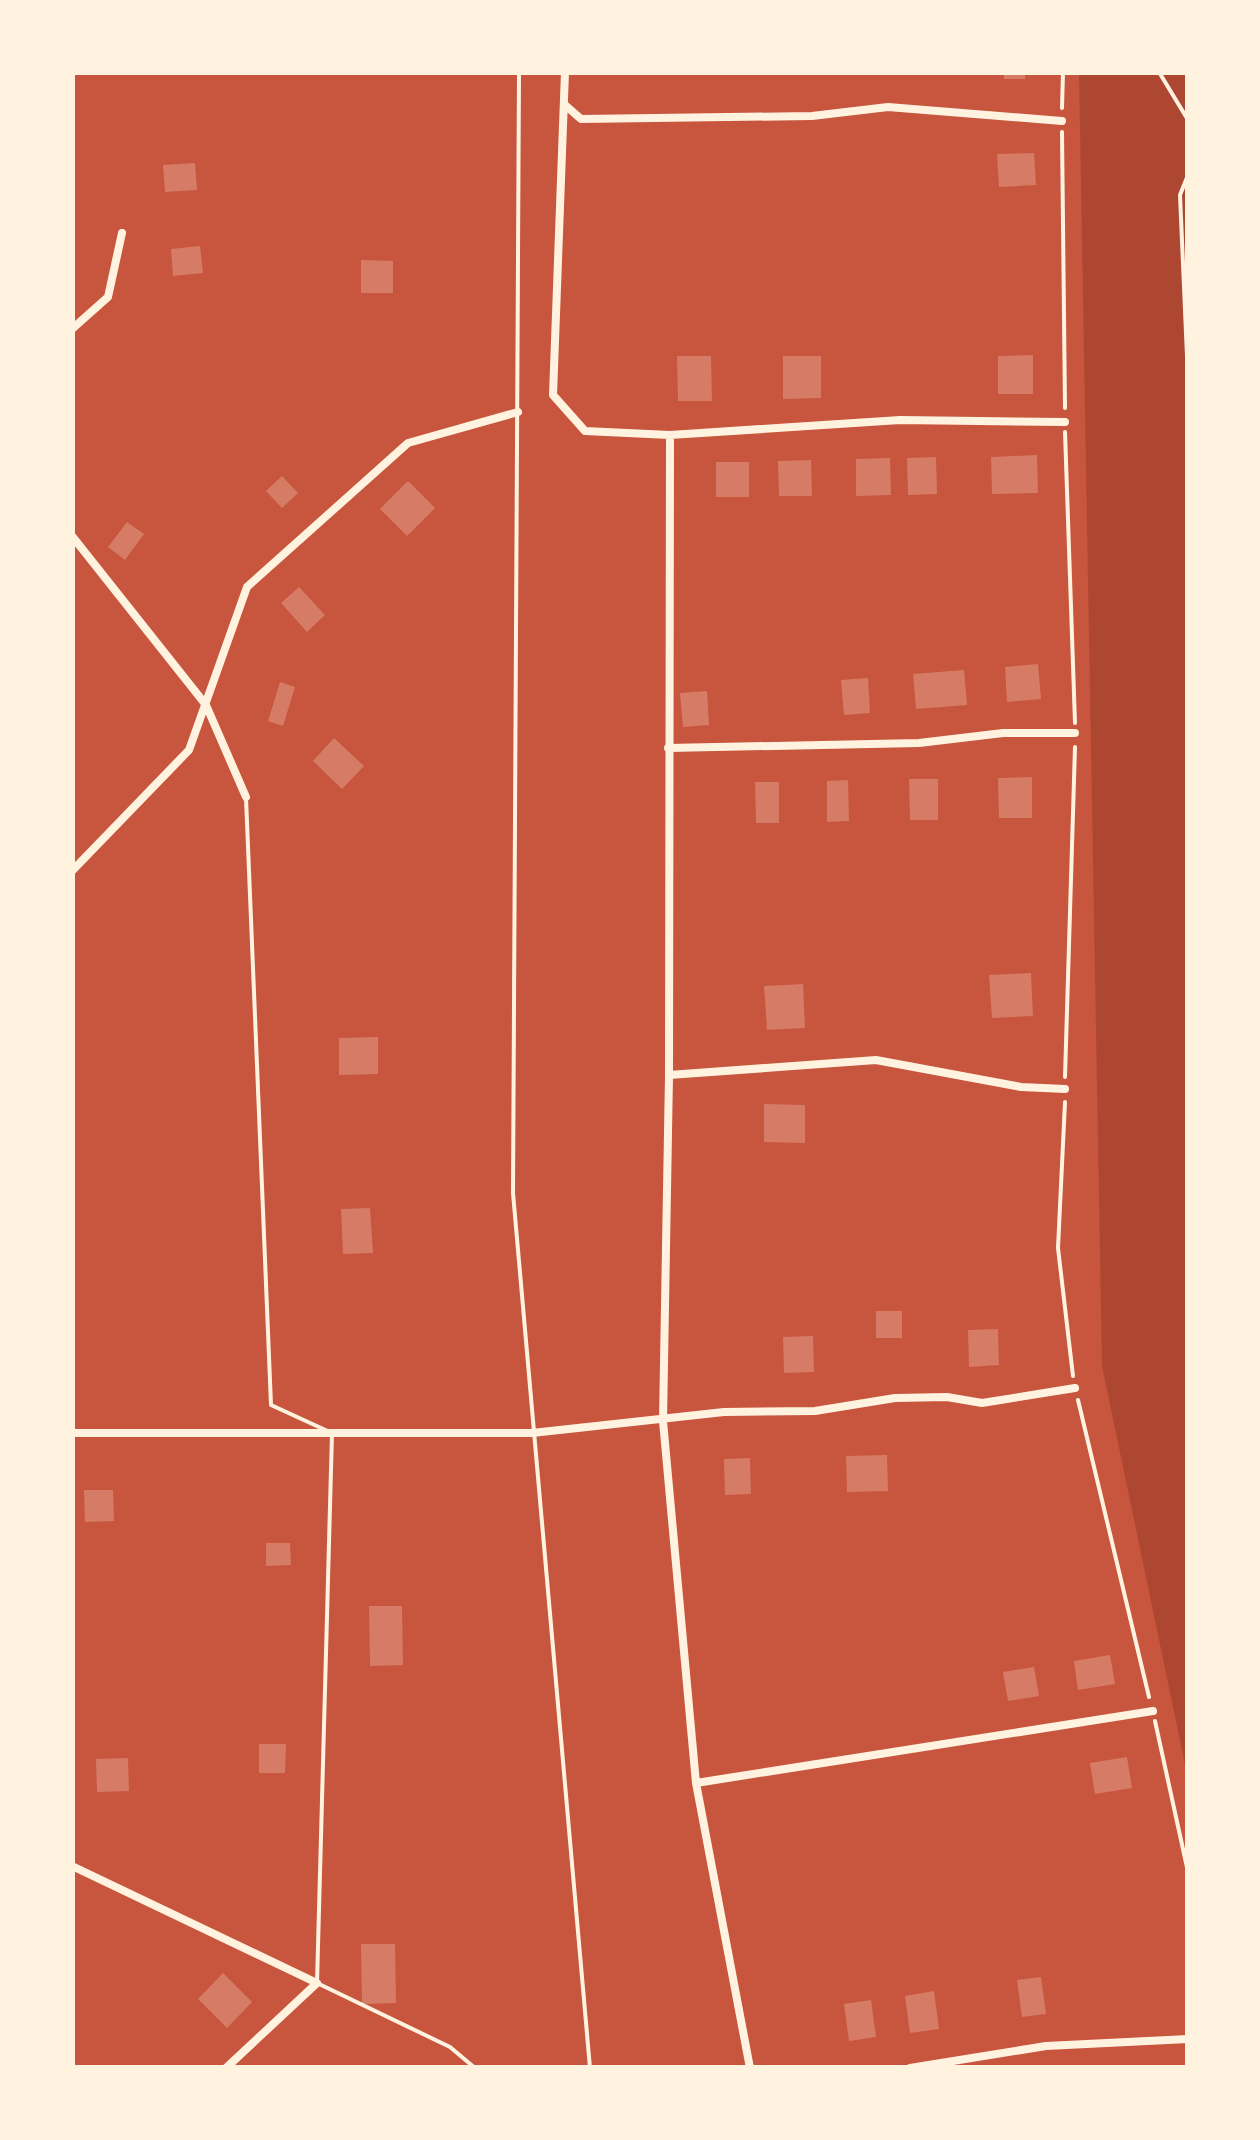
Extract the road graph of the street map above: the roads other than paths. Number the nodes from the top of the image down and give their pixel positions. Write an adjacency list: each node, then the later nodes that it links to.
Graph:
1 (518, 72): 7 (lane)
2 (565, 72): 3 (street)
3 (565, 105): 4 (street); 9 (street)
4 (1062, 121)
5 (122, 233): 6 (street)
6 (72, 329)
7 (518, 412): 11 (street); 22 (lane)
8 (1065, 422): 9 (street)
9 (670, 434): 13 (street)
10 (72, 536): 11 (street)
11 (206, 705): 14 (street); 15 (street)
12 (1075, 734): 13 (street)
13 (668, 748): 16 (street)
14 (246, 797): 21 (lane)
15 (72, 871)
16 (669, 1075): 17 (street); 19 (street)
17 (1065, 1089)
18 (1074, 1388): 19 (street)
19 (662, 1421): 22 (street); 24 (street)
20 (72, 1433): 21 (street)
21 (332, 1433): 22 (street); 26 (lane)
22 (532, 1433): 30 (lane)
23 (1152, 1711): 24 (street)
24 (696, 1783): 31 (street)
25 (72, 1866): 26 (street)
26 (317, 1983): 28 (street); 29 (lane)
27 (1188, 2039): 32 (street)
28 (226, 2068)
29 (475, 2068)
30 (590, 2068)
31 (750, 2068)
32 (910, 2068)

